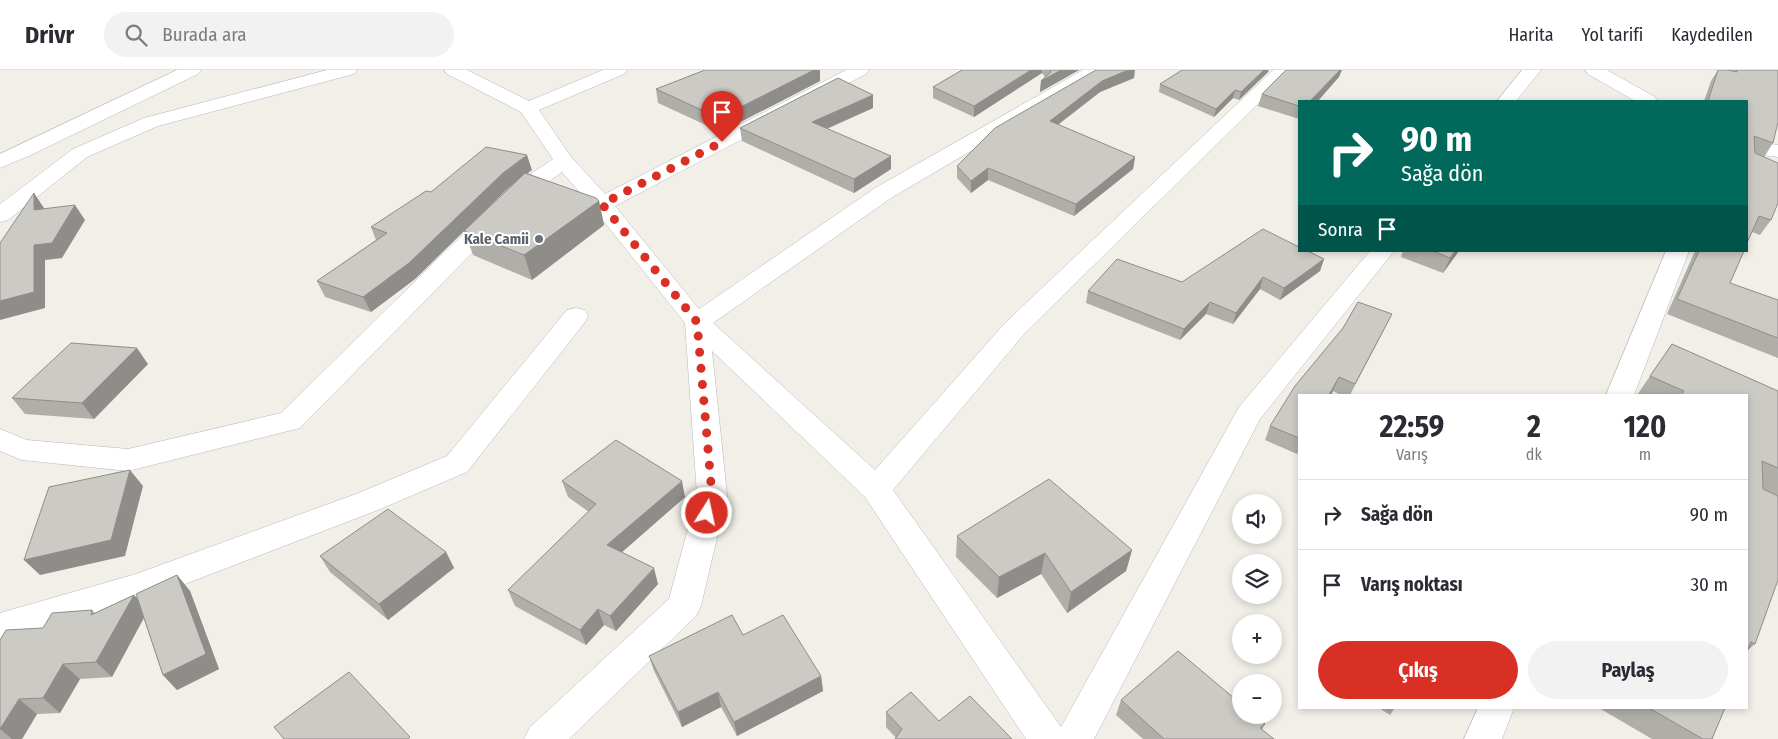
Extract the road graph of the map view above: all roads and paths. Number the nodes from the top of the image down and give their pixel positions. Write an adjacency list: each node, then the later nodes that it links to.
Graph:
1 (192, 70): 17 (street)
2 (348, 70): 20 (street)
3 (453, 70): 12 (street)
4 (618, 70): 12 (street)
5 (860, 70): 19 (street)
6 (1096, 70): 24 (street)
7 (1283, 70): 27 (street)
8 (1532, 70): 10 (street)
9 (1594, 70): 11 (street)
10 (1507, 100)
11 (1646, 100)
12 (528, 108): 16 (street)
13 (1748, 147): 14 (street)
14 (1778, 151)
15 (1748, 158): 18 (street)
16 (564, 161): 19 (street); 26 (street)
17 (0, 162)
18 (1770, 170)
19 (602, 204): 24 (street)
20 (0, 214)
21 (1382, 252): 32 (street)
22 (1678, 252): 25 (street)
23 (576, 316): 28 (street)
24 (697, 322): 27 (street); 30 (street)
25 (1620, 394)
26 (0, 440)
27 (876, 489): 31 (street)
28 (0, 628)
29 (1496, 709): 33 (street)
30 (543, 739)
31 (1048, 739)
32 (1074, 739)
33 (1484, 739)

